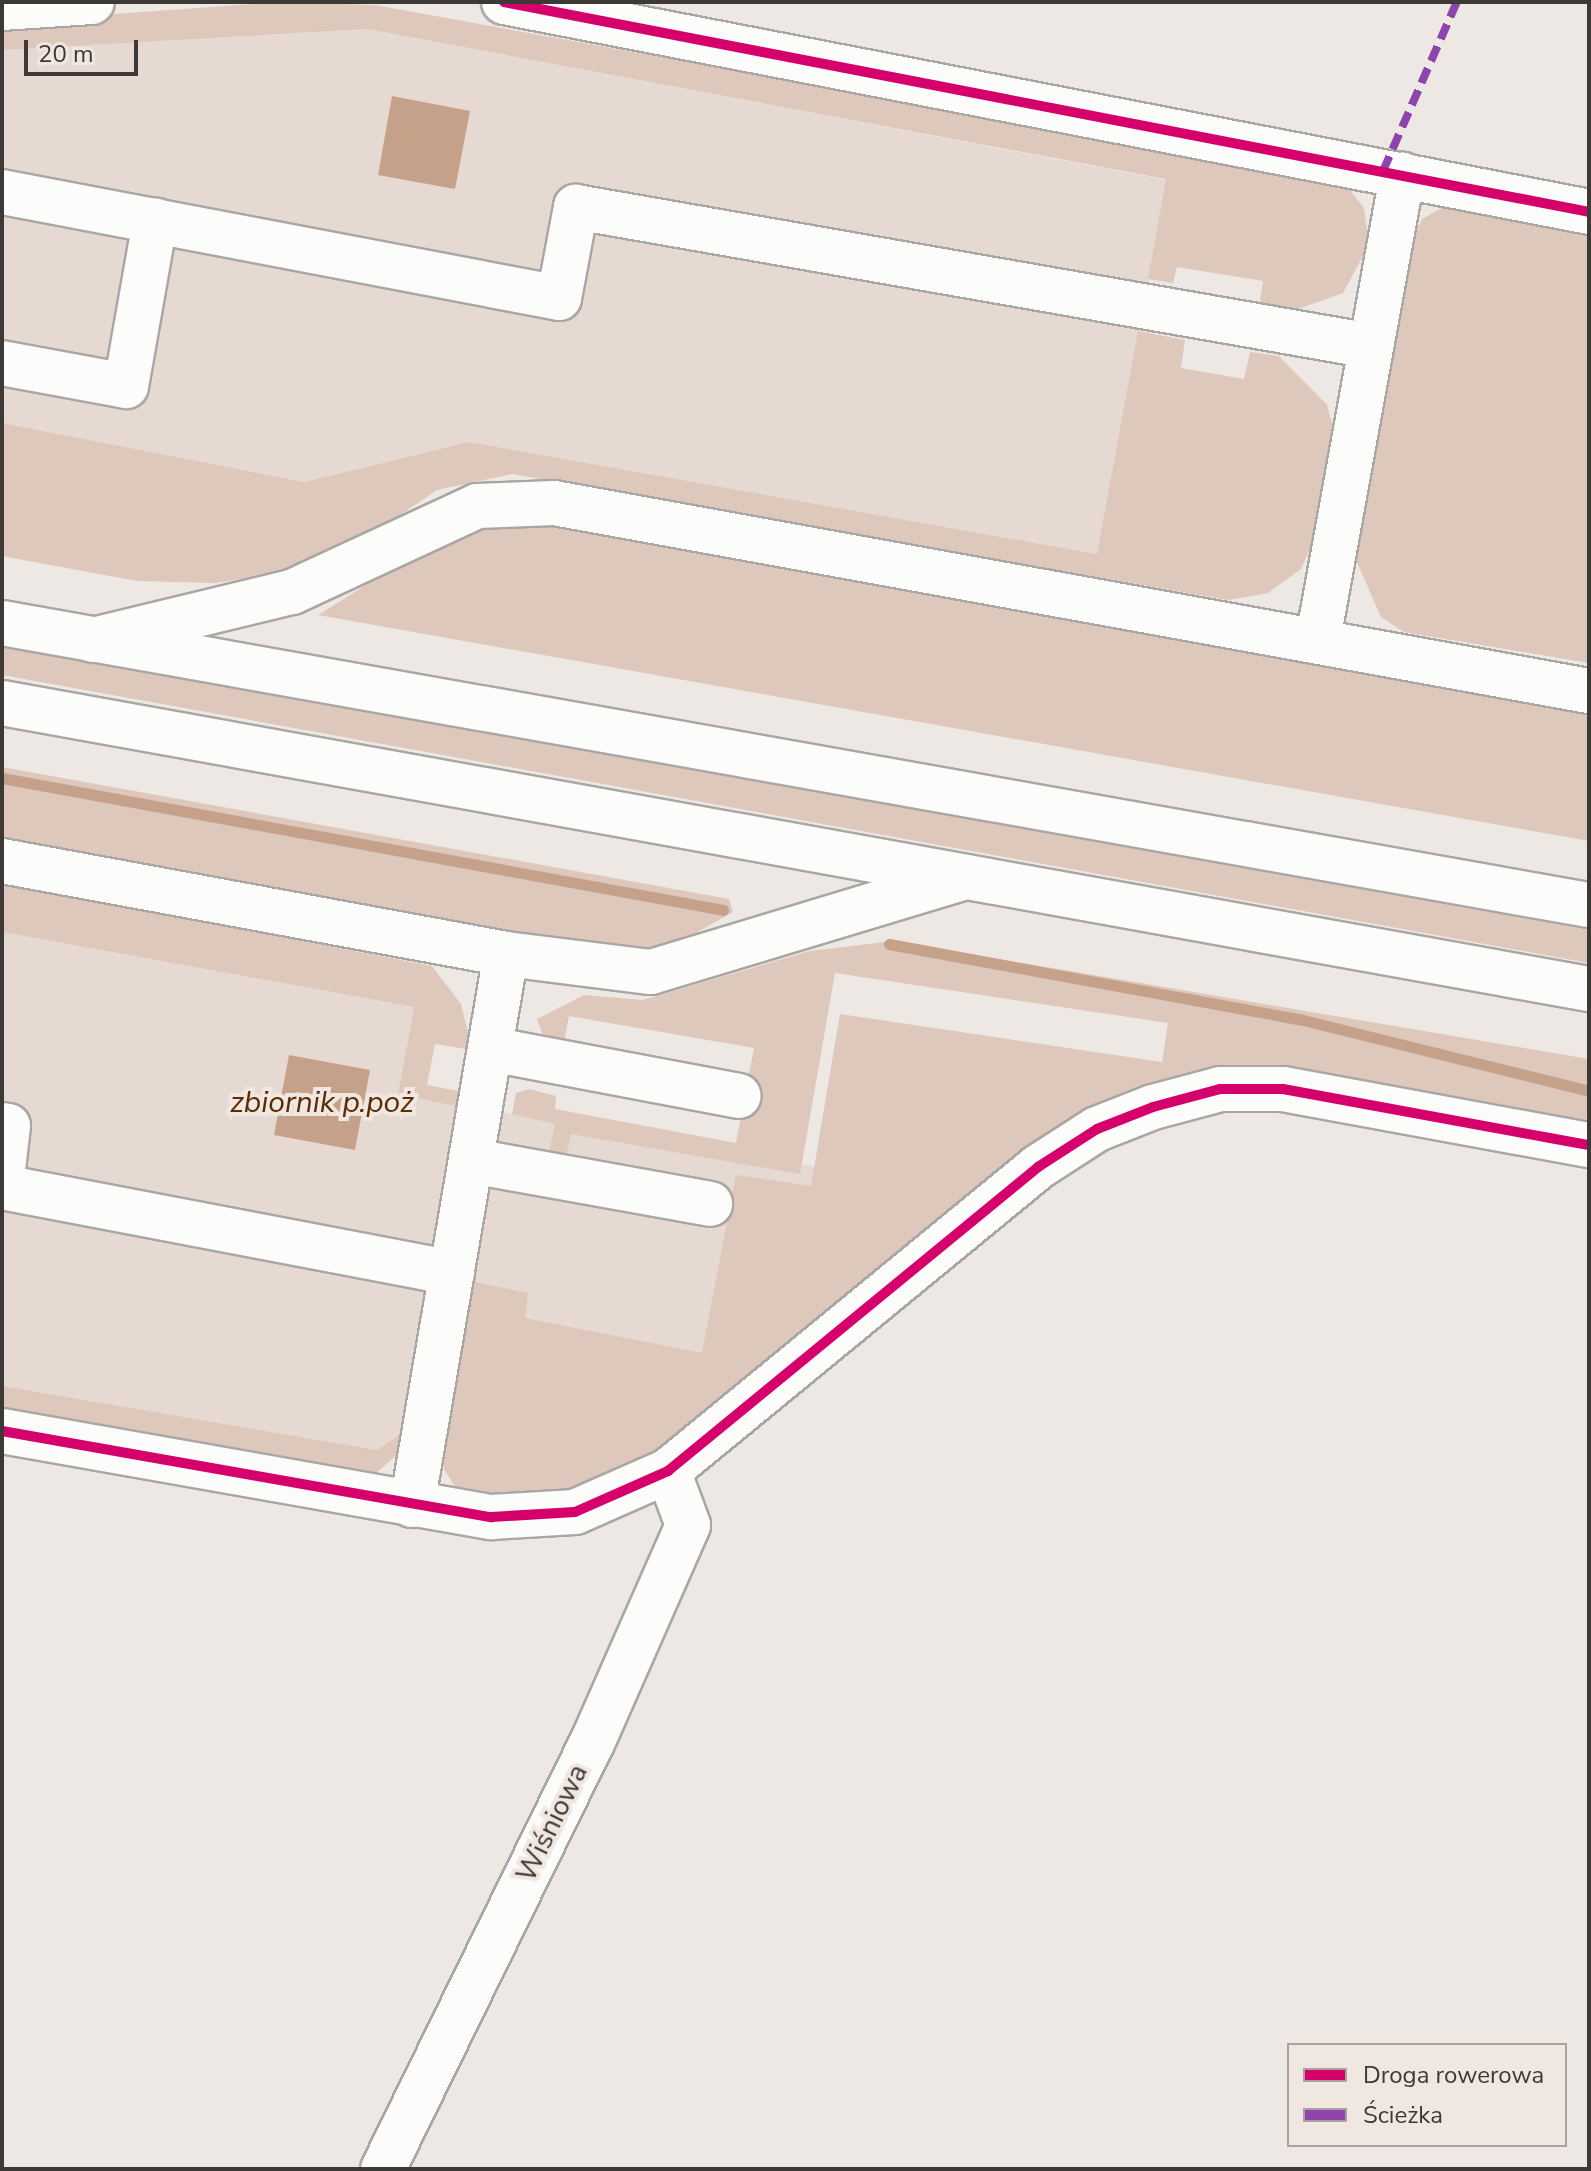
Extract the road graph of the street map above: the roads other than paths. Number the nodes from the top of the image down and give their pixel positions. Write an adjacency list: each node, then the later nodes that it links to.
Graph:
1 (92, 2): 3 (main road)
2 (504, 2): 4 (main road)
3 (2, 8)
4 (1402, 175): 6 (main road); 8 (main road)
5 (2, 192): 7 (main road)
6 (1589, 212)
7 (155, 221): 8 (main road); 9 (main road)
8 (1371, 346): 11 (main road)
9 (2, 363)
10 (2, 623): 12 (main road)
11 (1318, 639): 12 (main road); 13 (main road)
12 (93, 640): 17 (main road)
13 (1589, 691)
14 (2, 703): 16 (main road)
15 (2, 861): 18 (main road)
16 (966, 877): 18 (main road); 19 (main road)
17 (1589, 905)
18 (506, 954): 20 (main road)
19 (1589, 989)
20 (490, 1049): 21 (main road); 24 (main road)
21 (739, 1096)
22 (2, 1125): 25 (main road)
23 (1589, 1145): 30 (main road)
24 (472, 1161): 27 (main road); 28 (main road)
25 (2, 1178)
26 (2, 1187): 28 (main road)
27 (710, 1204)
28 (452, 1273): 31 (main road)
29 (2, 1431): 31 (main road)
30 (668, 1471): 31 (main road); 32 (main road, Wiśniowa)
31 (412, 1505)
32 (383, 2169)

